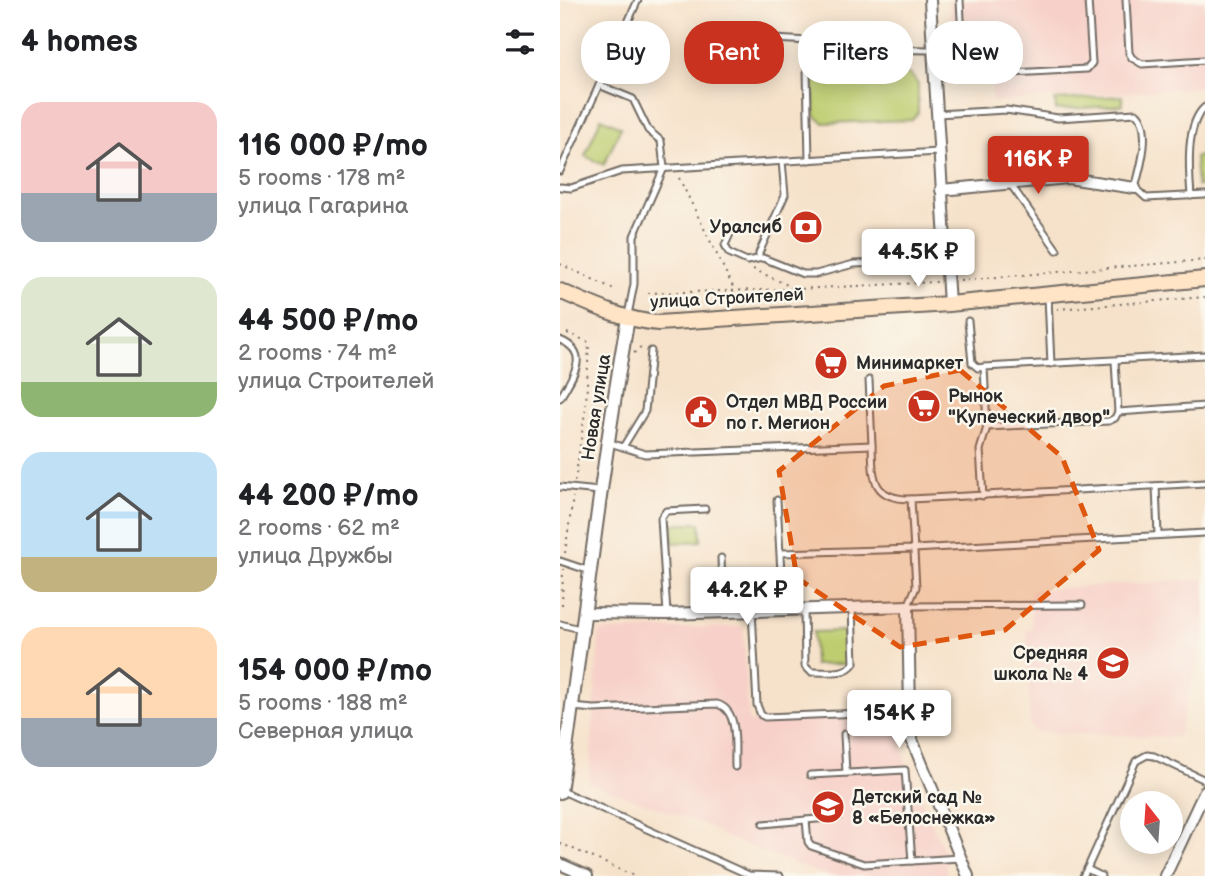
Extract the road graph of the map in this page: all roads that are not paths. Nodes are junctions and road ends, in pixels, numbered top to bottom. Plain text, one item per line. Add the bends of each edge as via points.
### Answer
1 (638, 0) edge
2 (930, 0) edge
3 (960, 0) edge
4 (1088, 0) edge
5 (1126, 0) edge
6 (931, 21) edge
7 (961, 21) edge
8 (784, 39) edge
9 (927, 50) edge
10 (1205, 60) edge
11 (1023, 73) edge
12 (807, 84) edge
13 (935, 84) edge
14 (599, 85) junction
15 (1205, 107) edge
16 (937, 114) junction
17 (939, 152) junction
18 (809, 160) junction
19 (782, 162) junction
20 (664, 168) junction
21 (560, 171) edge
22 (1011, 185) junction
23 (560, 187) edge
24 (1135, 188) junction
25 (941, 190) junction
26 (1205, 195) edge
27 (1191, 196) junction
28 (730, 234) dead end
29 (1057, 250) dead end
30 (759, 257) junction
31 (945, 261) junction
32 (1205, 279) edge
33 (560, 291) edge
34 (1048, 294) junction
35 (949, 304) junction
36 (628, 318) junction
37 (968, 321) dead end
38 (560, 340) edge
39 (652, 351) dead end
40 (1205, 355) edge
41 (1115, 361) junction
42 (1051, 364) junction
43 (984, 367) junction
44 (869, 380) dead end
45 (560, 398) edge
46 (1205, 406) edge
47 (1118, 412) junction
48 (987, 426) junction
49 (607, 442) junction
50 (872, 445) junction
51 (623, 447) junction
52 (1205, 483) edge
53 (1156, 486) junction
54 (560, 487) edge
55 (601, 491) junction
56 (983, 496) junction
57 (911, 499) junction
58 (777, 500) dead end
59 (705, 509) dead end
60 (1205, 533) edge
61 (1158, 535) junction
62 (914, 548) junction
63 (780, 553) junction
64 (720, 558) dead end
65 (562, 562) edge
66 (591, 571) junction
67 (1082, 605) dead end
68 (908, 606) junction
69 (852, 608) junction
70 (804, 609) junction
71 (783, 610) junction
72 (752, 611) junction
73 (723, 612) junction
74 (586, 613) junction
75 (667, 614) junction
76 (560, 626) edge
77 (583, 630) junction
78 (572, 707) junction
79 (910, 711) junction
80 (844, 734) dead end
81 (563, 747) edge
82 (736, 767) dead end
83 (846, 773) junction
84 (810, 775) dead end
85 (1205, 780) edge
86 (560, 791) edge
87 (1205, 791) edge
88 (838, 817) dead end
89 (806, 820) junction
90 (762, 824) dead end
91 (961, 858) junction
92 (912, 862) junction
93 (560, 864) edge
94 (1087, 869) junction
95 (587, 876) edge
96 (763, 876) edge
97 (780, 876) edge
98 (968, 876) edge
99 (1083, 876) edge
100 (1101, 876) edge
101 (1166, 876) edge

1 - 14 lane
2 - 6 street
3 - 7 lane
4 - 11 lane via 1092,63 1087,69
5 - 10 lane via 1129,53 1136,62
8 - 9 lane via 845,49
12 - 18 lane
13 - 16 street
14 - 20 lane via 636,103 644,124 663,144
14 - 21 lane
15 - 27 lane via 1198,114 1189,150
16 - 17 street
16 - 24 lane via 1006,110 1058,118 1136,113 1142,119 1145,150
17 - 18 lane
17 - 25 street
18 - 19 lane
19 - 20 lane
19 - 30 lane via 785,195
20 - 23 lane via 614,172 571,188
20 - 36 lane via 634,236 634,284
22 - 24 street via 1068,178
22 - 25 street
22 - 29 lane
24 - 27 lane via 1146,198
25 - 31 street
26 - 27 lane
28 - 30 lane via 725,245 729,253 747,261
30 - 31 lane via 803,274 855,264
31 - 35 street
32 - 34 main road, улица Строителей
33 - 36 main road, улица Строителей
34 - 35 main road, улица Строителей
34 - 42 lane
35 - 36 main road, улица Строителей via 673,322
36 - 49 street, Новая улица
37 - 43 lane via 972,363
38 - 45 lane via 574,349 578,359
39 - 51 lane via 645,411
40 - 41 lane
41 - 42 lane
41 - 47 lane
42 - 43 lane
43 - 48 lane
44 - 50 lane
46 - 47 lane
47 - 48 lane via 1109,421
48 - 56 lane via 980,450
49 - 51 lane
49 - 55 street, Новая улица
50 - 51 lane via 645,454
50 - 57 lane via 878,488 889,497
52 - 53 lane
53 - 56 lane
53 - 61 lane
54 - 55 lane
55 - 66 street, Новая улица
56 - 57 lane
57 - 62 lane
58 - 63 lane
59 - 75 lane via 666,511 661,518
60 - 61 lane
61 - 62 lane
62 - 63 lane
62 - 68 lane via 916,587
63 - 71 lane
64 - 73 lane
65 - 66 lane
66 - 74 street, Новая улица
67 - 68 lane
68 - 69 street
68 - 79 street
69 - 70 street
69 - 70 lane via 852,667 815,672 805,666
70 - 71 street
71 - 72 street
72 - 73 street
72 - 79 lane via 761,715
73 - 75 street
74 - 75 street
74 - 77 street, Новая улица
76 - 77 lane
77 - 78 street, Новая улица
78 - 81 street, Новая улица
78 - 82 lane via 723,705 732,715
79 - 91 street via 916,754
80 - 83 lane
81 - 86 street, Новая улица
83 - 84 lane
83 - 92 lane via 905,770
85 - 94 lane via 1154,756 1136,761
86 - 96 lane via 749,875
87 - 101 street
88 - 89 lane
89 - 90 lane
89 - 92 lane via 808,842 816,849 864,864
91 - 92 lane
91 - 98 street
93 - 95 street
94 - 99 lane
94 - 100 lane
96 - 97 lane

